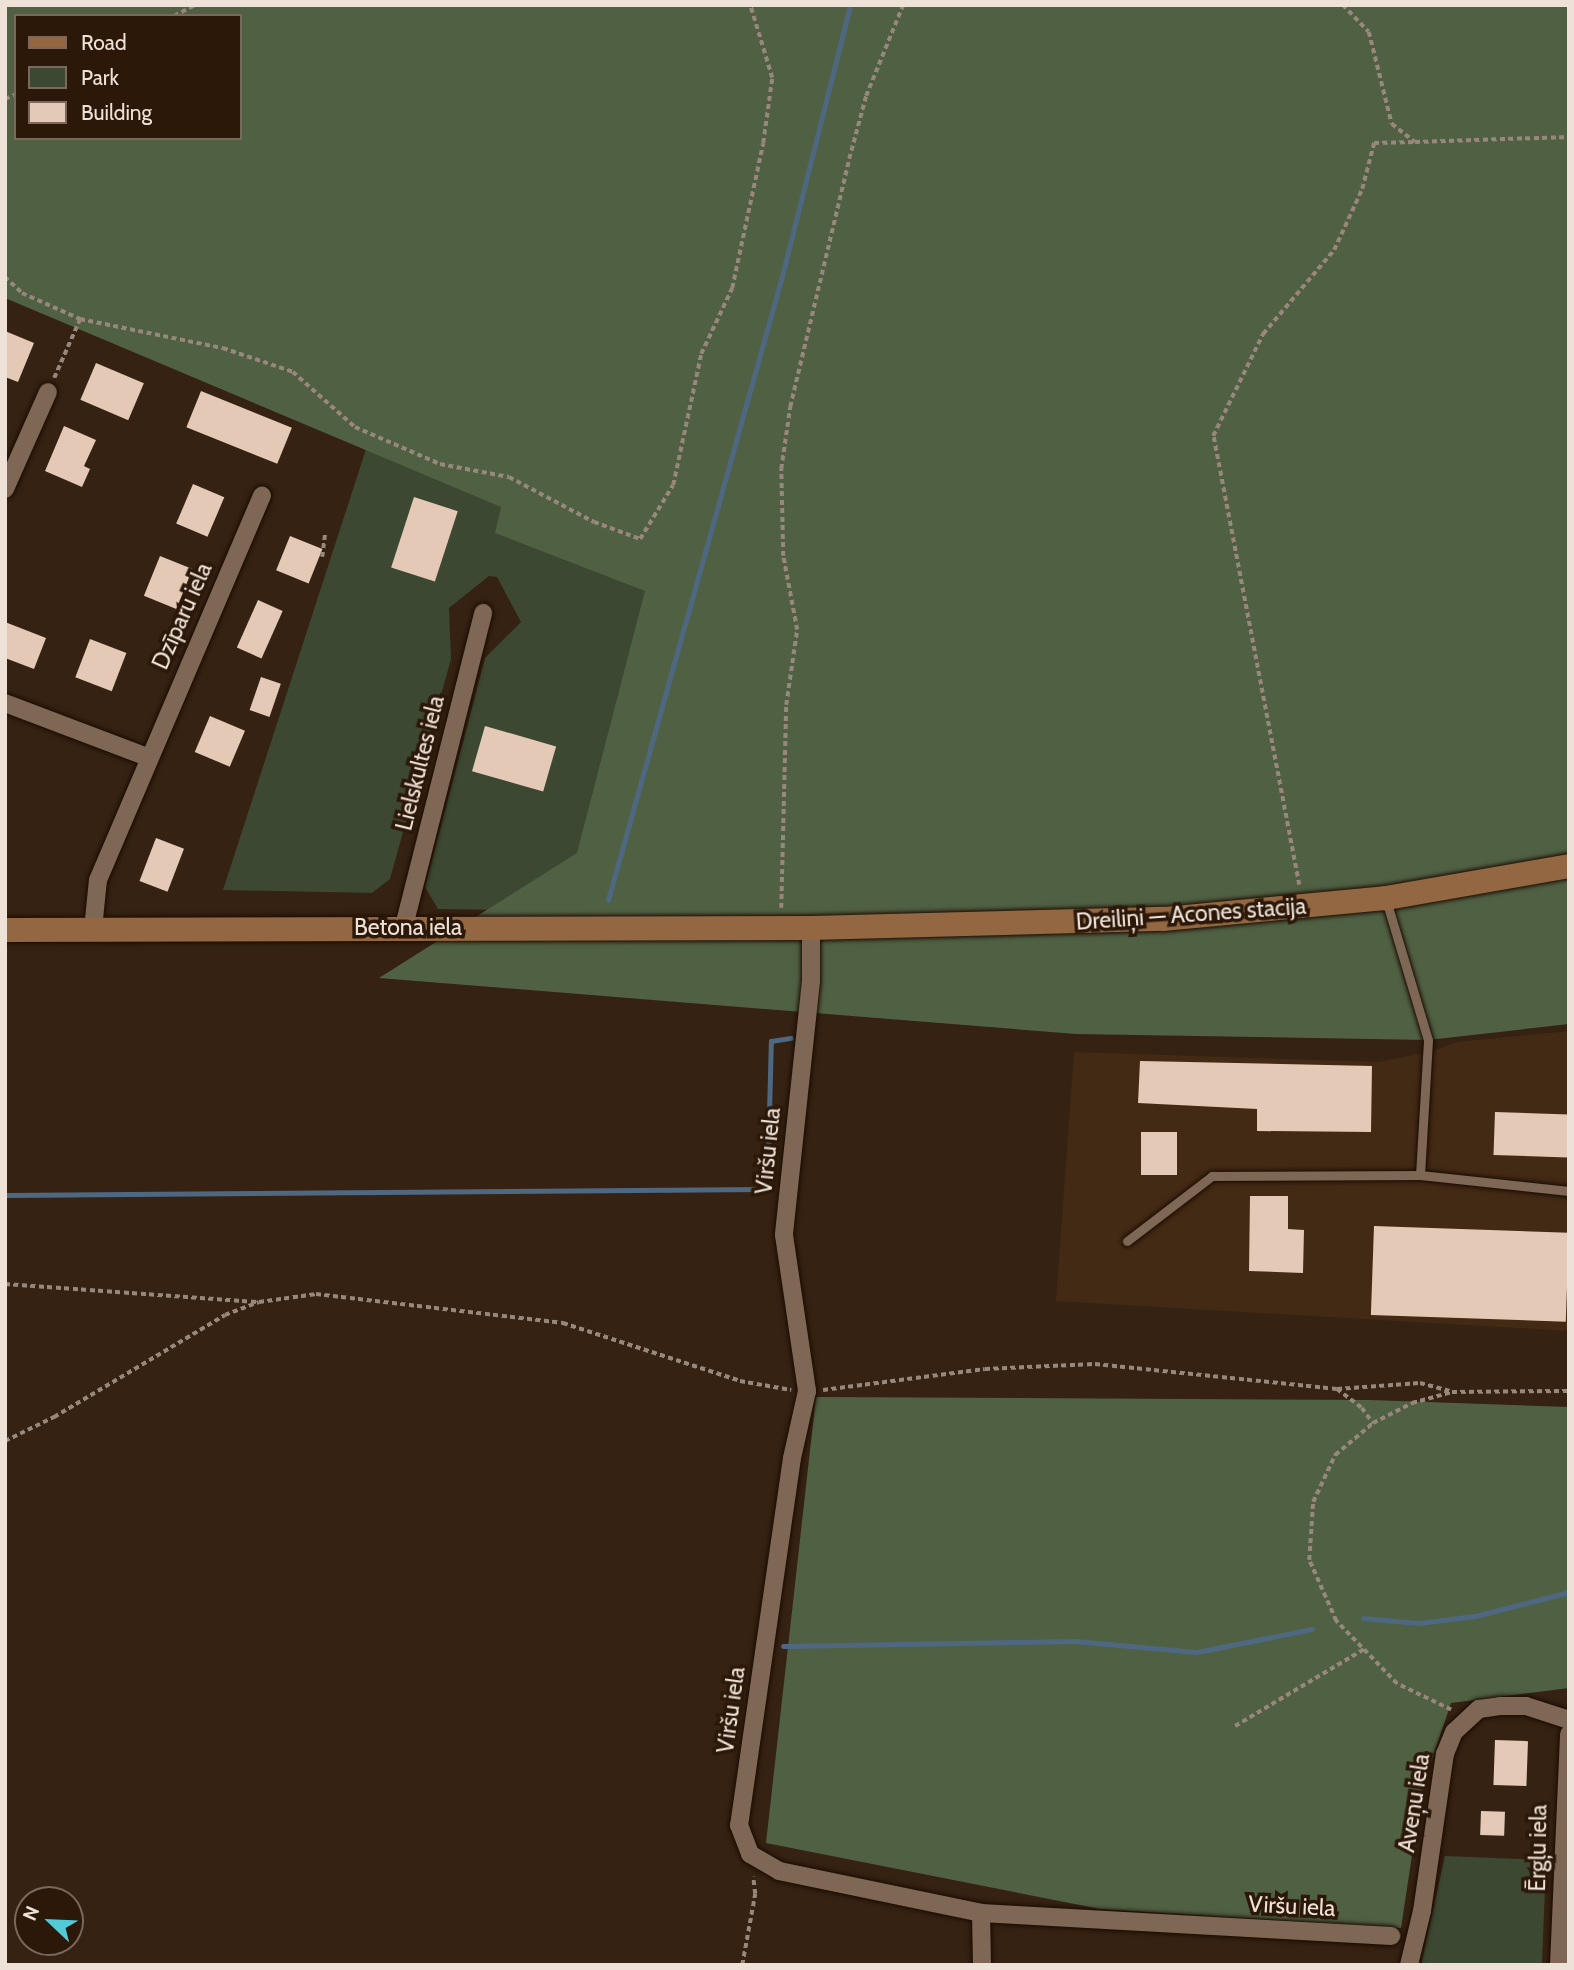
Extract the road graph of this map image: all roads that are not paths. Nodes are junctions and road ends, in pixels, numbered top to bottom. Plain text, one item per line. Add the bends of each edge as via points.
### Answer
1 (48, 392) road end
2 (5, 489) edge
3 (262, 495) dead end
4 (483, 613) dead end
5 (5, 703) edge
6 (147, 757) junction
7 (1569, 866) edge
8 (1386, 898) junction
9 (404, 926) junction
10 (811, 928) junction
11 (93, 929) junction
12 (5, 930) edge
13 (1420, 1175) junction
14 (1569, 1191) edge
15 (1127, 1241) dead end
16 (1569, 1720) edge
17 (1569, 1734) edge
18 (1566, 1820) edge
19 (981, 1913) junction
20 (1391, 1936) dead end
21 (982, 1965) edge
22 (1409, 1965) edge
23 (1559, 1965) edge

1 - 2 street
3 - 6 street, Dzīparu iela
4 - 9 street, Lielskultes iela
5 - 6 street
6 - 11 street, Dzīparu iela via 98,880
7 - 8 main road, Dreiliņi — Acones stacija
8 - 10 main road, Dreiliņi — Acones stacija via 1164,919
8 - 13 lane via 1428,1040
9 - 10 main road, Betona iela
9 - 11 main road, Betona iela
10 - 19 street, Viršu iela via 811,981 784,1235 807,1391 790,1471 740,1825 750,1854 779,1871
11 - 12 main road, Betona iela
13 - 14 lane
13 - 15 lane via 1212,1175
16 - 22 street, Aveņu iela via 1526,1706 1479,1709 1465,1717 1445,1754 1422,1911
17 - 18 street, Ērgļu iela
18 - 23 street, Ērgļu iela
19 - 20 street, Viršu iela
19 - 21 street

